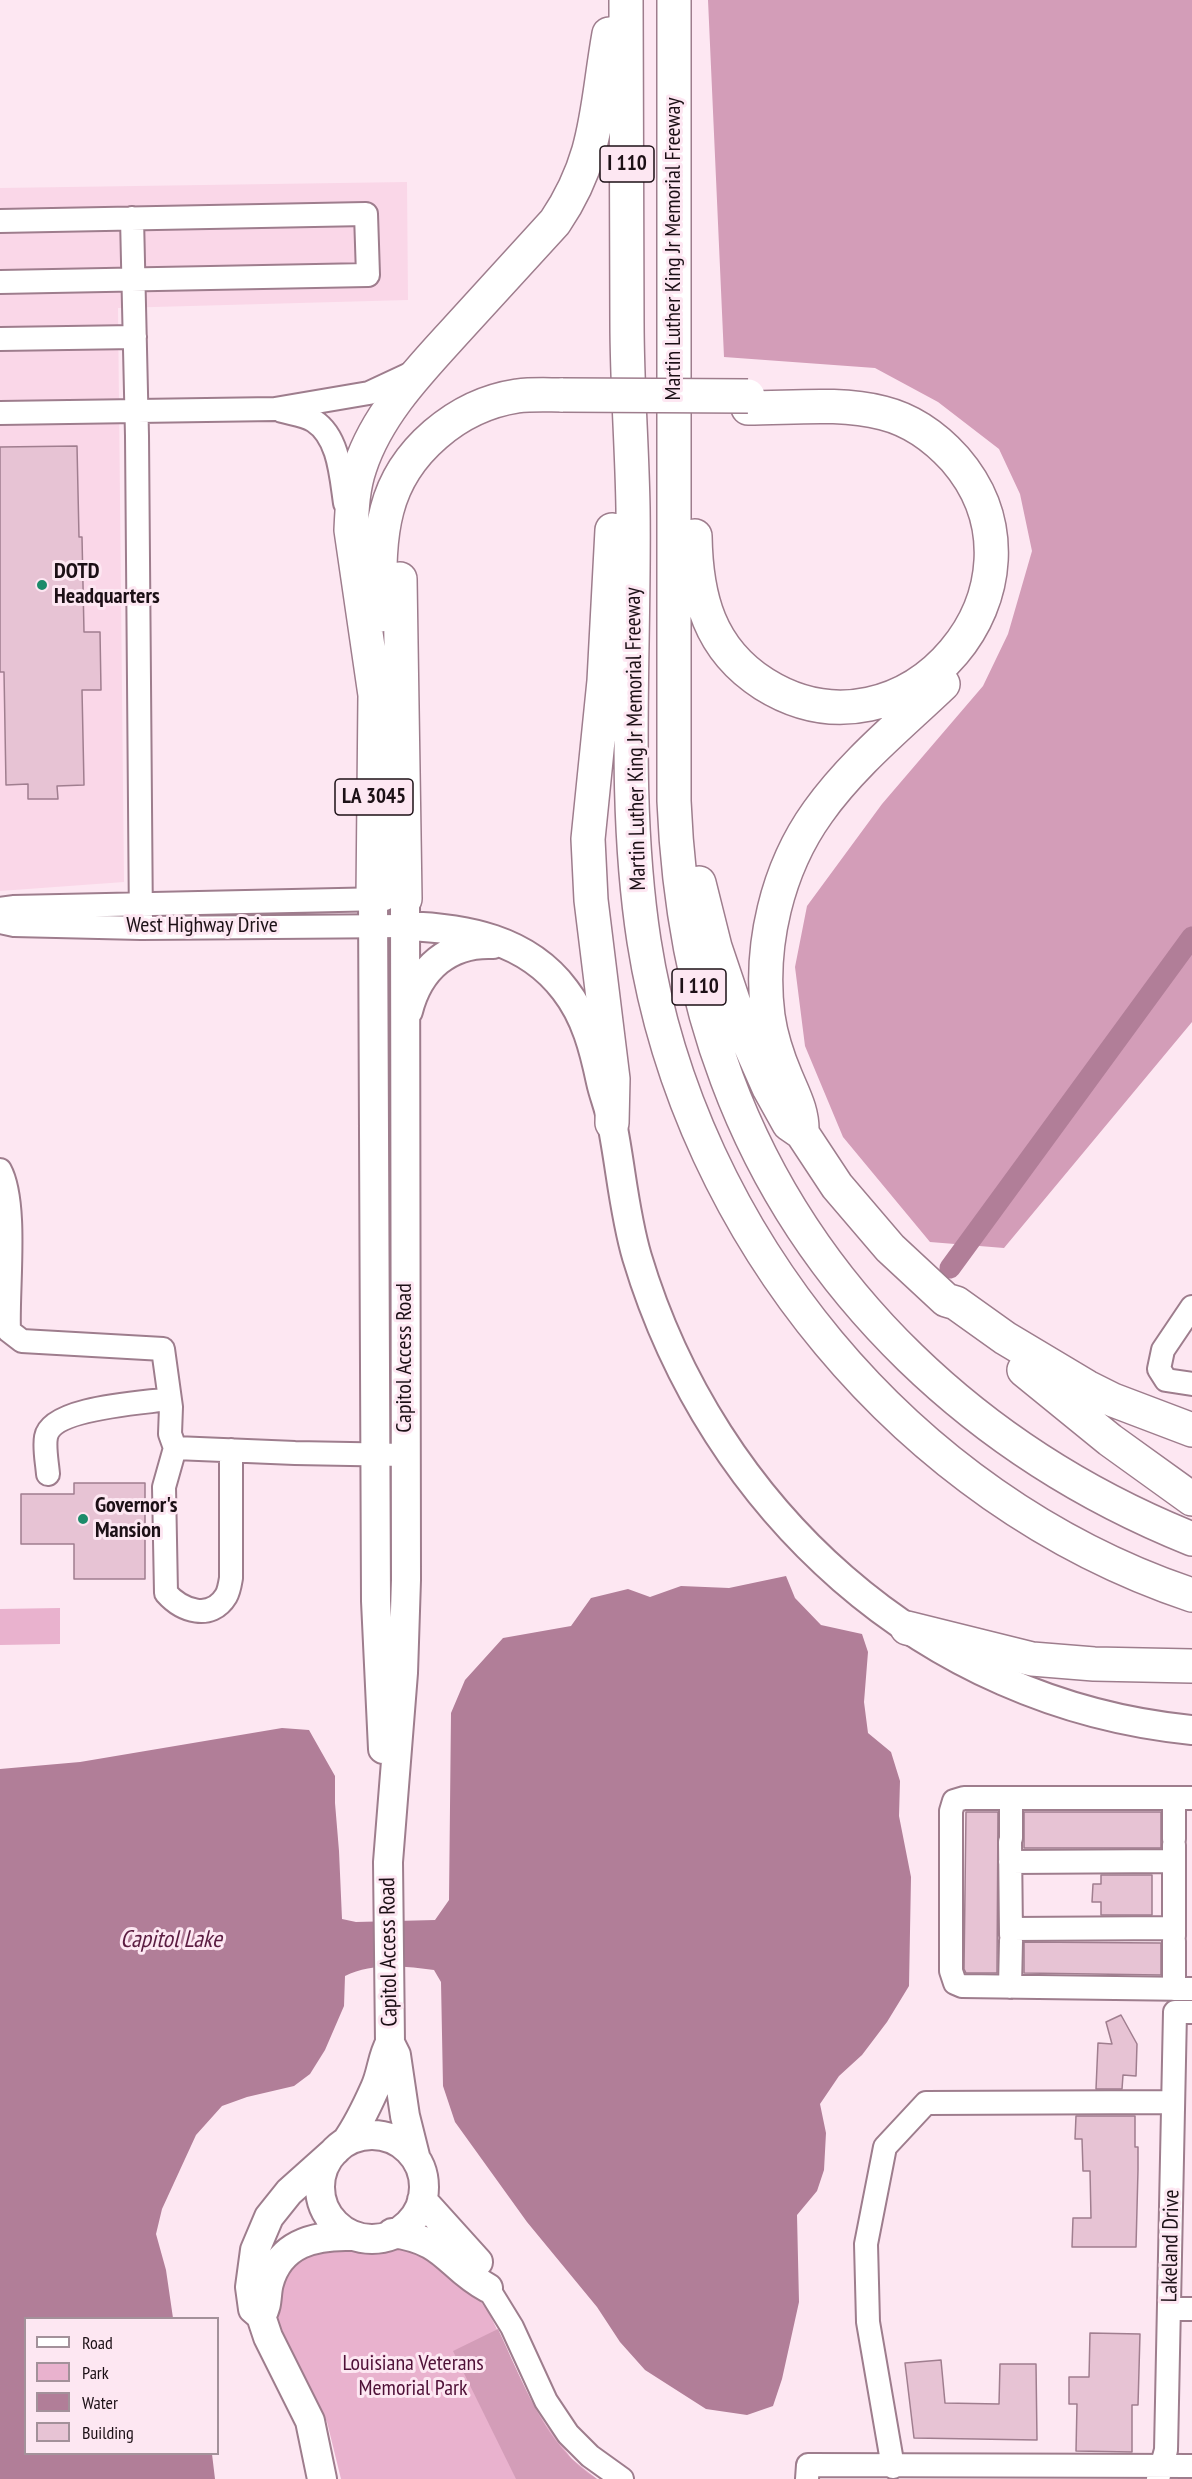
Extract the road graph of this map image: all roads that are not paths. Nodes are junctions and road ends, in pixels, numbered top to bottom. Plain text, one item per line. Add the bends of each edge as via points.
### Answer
1 (616, 0) edge
2 (626, 0) edge
3 (674, 0) edge
4 (132, 218) junction
5 (675, 219) junction
6 (0, 221) edge
7 (133, 278) junction
8 (0, 282) edge
9 (627, 328) junction
10 (135, 337) junction
11 (0, 339) edge
12 (421, 369) junction
13 (563, 402) junction
14 (748, 402) junction
15 (275, 409) junction
16 (136, 411) junction
17 (0, 413) edge
18 (353, 552) junction
19 (375, 695) junction
20 (674, 801) junction
21 (141, 905) junction
22 (0, 909) edge
23 (389, 912) junction
24 (0, 922) edge
25 (141, 928) junction
26 (507, 944) junction
27 (405, 1024) junction
28 (612, 1123) junction
29 (802, 1133) junction
30 (0, 1170) edge
31 (946, 1300) junction
32 (1192, 1307) edge
33 (1192, 1384) edge
34 (170, 1399) junction
35 (1192, 1430) edge
36 (175, 1448) junction
37 (231, 1450) junction
38 (375, 1454) junction
39 (405, 1455) junction
40 (48, 1474) dead end
41 (1192, 1498) edge
42 (1192, 1539) edge
43 (1192, 1595) edge
44 (907, 1628) junction
45 (1192, 1666) edge
46 (1179, 1729) edge
47 (1183, 1798) edge
48 (1011, 1799) junction
49 (390, 1817) junction
50 (1011, 1847) junction
51 (1174, 1848) junction
52 (1011, 1935) junction
53 (1174, 1935) junction
54 (1010, 1987) junction
55 (1183, 1989) edge
56 (1184, 2012) edge
57 (390, 2043) junction
58 (1173, 2102) junction
59 (341, 2146) junction
60 (415, 2156) junction
61 (422, 2200) junction
62 (392, 2234) junction
63 (351, 2236) junction
64 (488, 2288) junction
65 (1170, 2309) junction
66 (1192, 2309) edge
67 (261, 2316) junction
68 (1192, 2466) edge
69 (893, 2467) junction
70 (808, 2472) edge
71 (1160, 2472) edge
72 (322, 2479) edge
73 (622, 2479) edge

1 - 12 highway via 598,116 577,186 555,222
2 - 9 highway, Martin Luther King Jr Memorial Freeway / I 110
3 - 5 highway, Martin Luther King Jr Memorial Freeway / I 110
4 - 6 street
4 - 7 street
4 - 7 street via 366,214 368,275
5 - 14 highway via 696,430 696,564 709,621 728,652 752,676 797,700 851,706 910,690 955,652 974,626 984,603 990,573 990,538 972,484 937,441 896,417 848,408
5 - 20 highway, Martin Luther King Jr Memorial Freeway / I 110
7 - 8 street
7 - 10 street
9 - 28 highway via 604,681 588,839 591,900 613,1079
9 - 43 highway, Martin Luther King Jr Memorial Freeway / I 110 via 633,508 632,782 636,877 644,945 660,1018 696,1125 743,1219 780,1278 819,1333 890,1409 953,1466 1008,1505 1089,1552
10 - 11 street
10 - 16 street
12 - 15 street via 369,393
12 - 18 highway via 366,450 352,505
13 - 14 highway
13 - 19 highway via 518,396 469,411 433,436 404,471 384,525 380,659
13 - 23 highway via 495,416 465,430 426,467 407,507 400,549
14 - 29 highway via 867,396 895,402 918,413 950,435 980,469 999,509 1005,537 1000,593 980,642 825,803 808,826 778,896 768,939 765,988 769,1028 803,1117
15 - 16 street
15 - 18 street via 316,422 332,443
16 - 17 street
16 - 21 street
18 - 19 highway
19 - 23 highway, LA 3045
20 - 29 highway via 742,1026 789,1124
20 - 42 highway, Martin Luther King Jr Memorial Freeway / I 110 via 688,939 716,1046 758,1148 817,1247 897,1345 969,1411 1064,1477
21 - 22 street, West Highway Drive
21 - 23 street, West Highway Drive
21 - 25 street
23 - 25 street, West Highway Drive
23 - 26 main road
23 - 27 main road, Capitol Access Road / LA 3045
23 - 38 main road, Capitol Access Road / LA 3045
24 - 25 street, West Highway Drive
26 - 27 main road via 470,944 436,962 418,984
26 - 28 main road via 536,960 574,1003 592,1046
27 - 39 main road, Capitol Access Road / LA 3045
28 - 44 main road via 637,1257 667,1338 707,1415 742,1469 789,1528 841,1578
29 - 31 highway via 852,1206 905,1264
30 - 34 street via 9,1204 9,1331 22,1341 163,1349
31 - 35 highway via 1087,1387
31 - 41 highway via 950,1311 1110,1440
32 - 33 street via 1159,1361 1166,1380
34 - 36 street via 170,1434
34 - 40 street via 78,1412 52,1425 45,1435
36 - 37 street
36 - 37 street via 164,1487 166,1593 188,1610 206,1611 216,1608 227,1596 231,1578
37 - 38 street
38 - 39 street
38 - 49 main road, Capitol Access Road / LA 3045 via 377,1648
39 - 49 main road, Capitol Access Road / LA 3045 via 405,1631
44 - 45 highway via 1032,1659
44 - 46 main road via 970,1665 1025,1690 1105,1715
47 - 48 street
47 - 51 street
48 - 50 street
48 - 54 street via 964,1798 954,1801 951,1811 951,1971 955,1983
49 - 57 main road, Capitol Access Road / LA 3045
50 - 51 street
50 - 52 street
51 - 53 street
52 - 53 street
52 - 54 street
53 - 55 street
54 - 55 street
56 - 58 street, Lakeland Drive
57 - 59 main road via 359,2122
57 - 60 main road, Capitol Access Road via 396,2055
58 - 65 street, Lakeland Drive
58 - 69 street via 926,2103 885,2147 866,2244 868,2322
59 - 60 main road via 367,2135 382,2136 398,2142
59 - 63 main road via 321,2175 321,2200 333,2224
59 - 67 main road via 289,2192 264,2225 255,2250 250,2287 253,2309
60 - 61 main road via 423,2174
61 - 62 main road via 408,2224
61 - 64 main road via 485,2270
62 - 63 main road via 368,2239
62 - 64 main road via 426,2241
63 - 67 main road via 321,2236 291,2249 274,2270
64 - 73 street via 512,2327 546,2401 568,2434
65 - 66 street
65 - 71 street, Lakeland Drive via 1166,2450
67 - 72 main road via 310,2421
68 - 71 street
69 - 70 street
69 - 71 street

